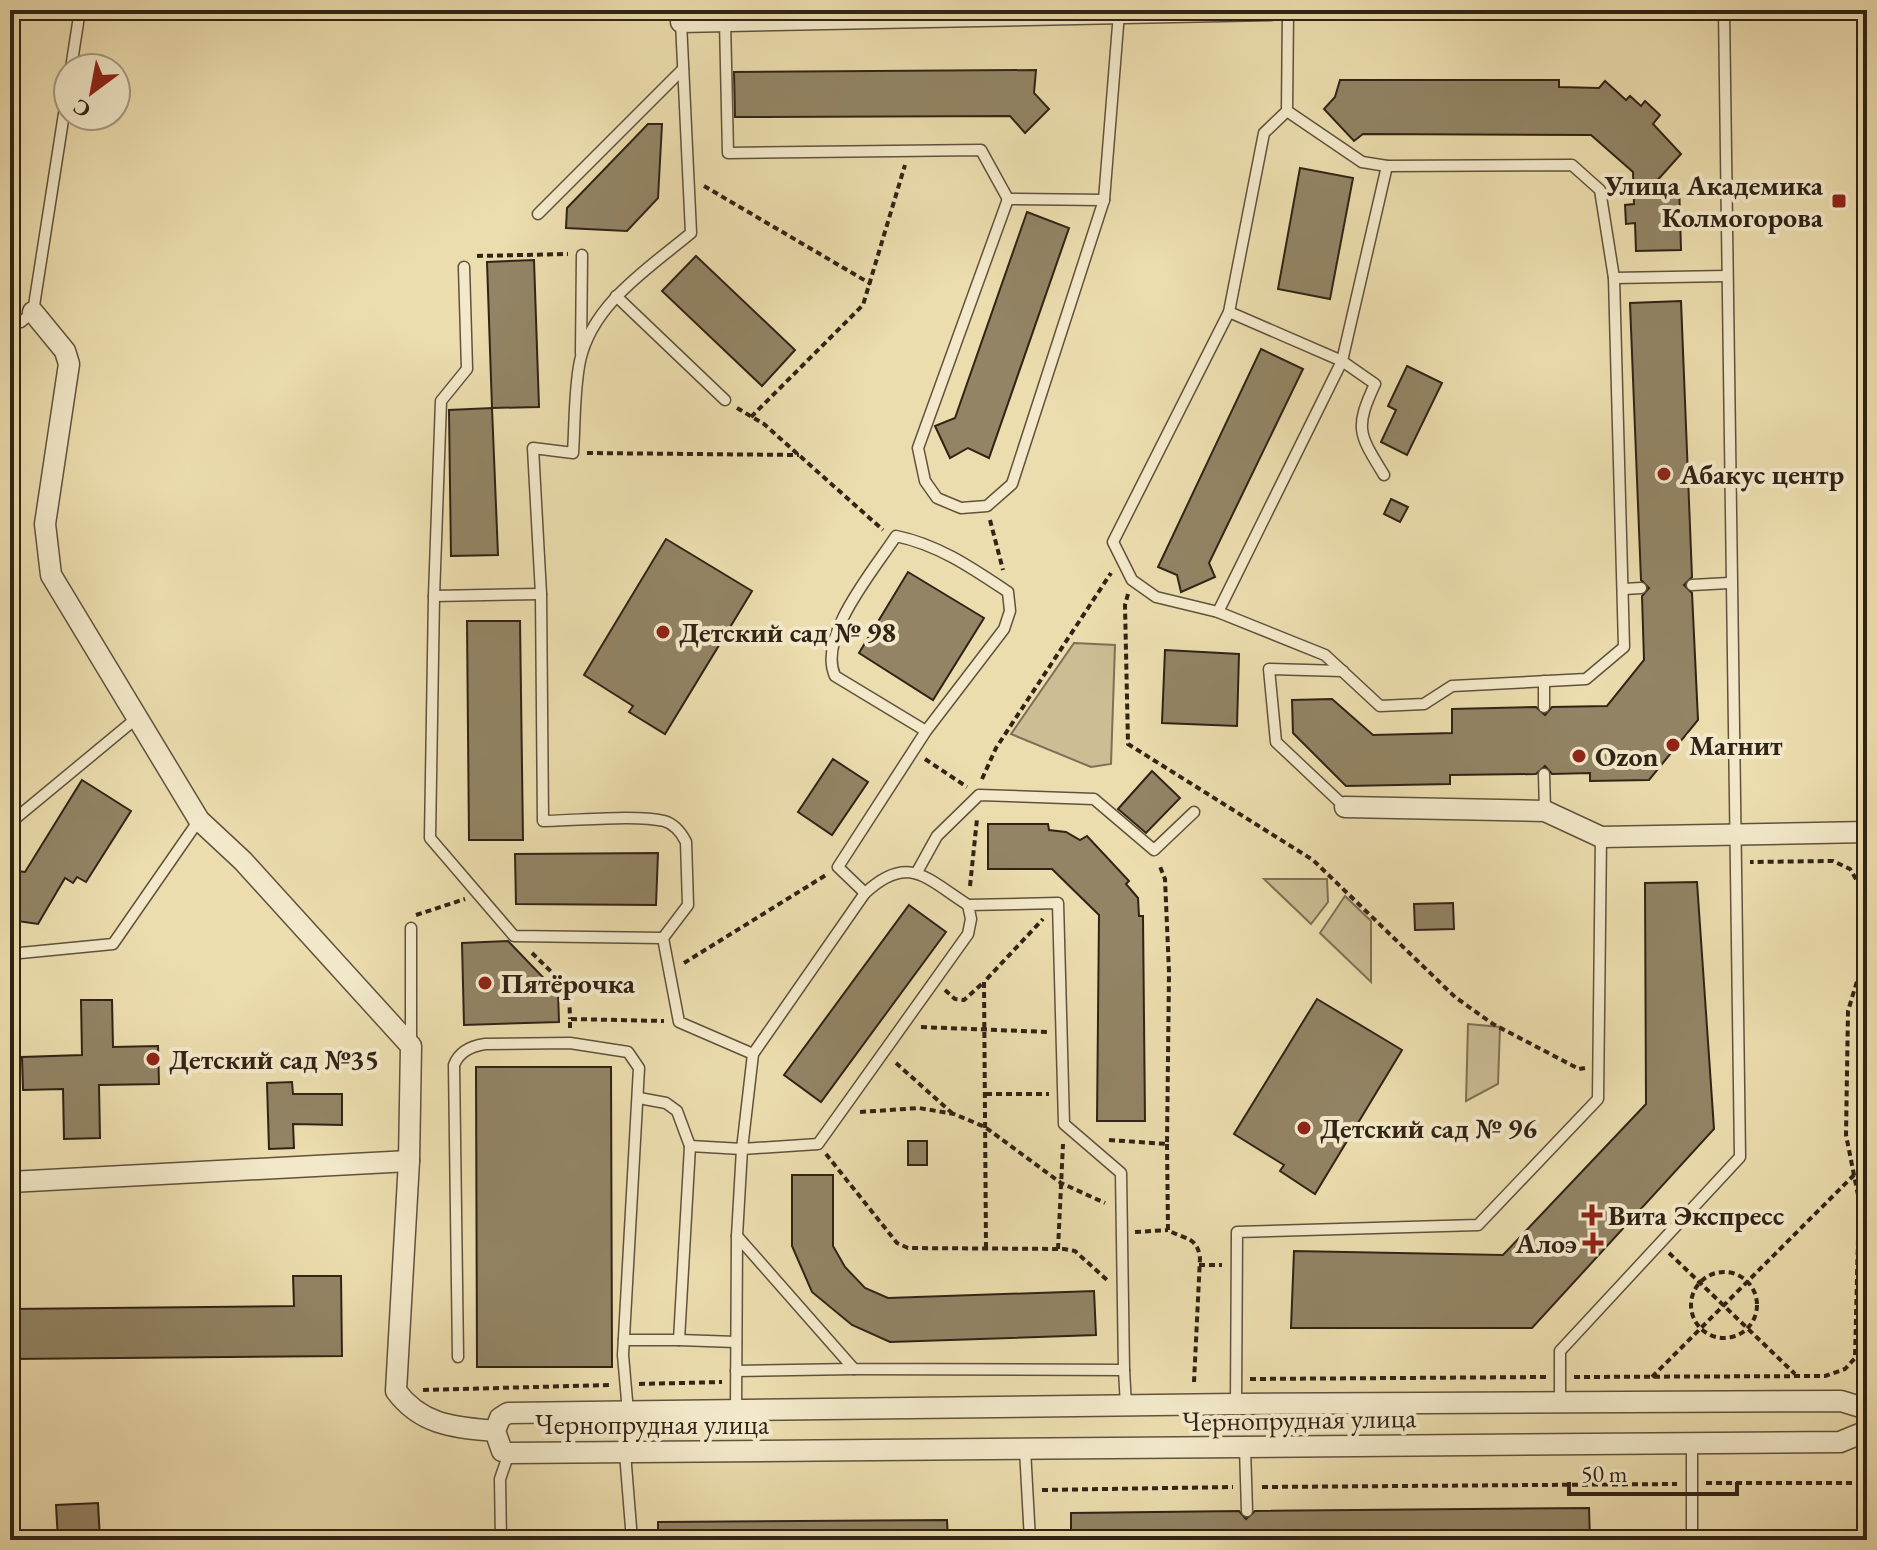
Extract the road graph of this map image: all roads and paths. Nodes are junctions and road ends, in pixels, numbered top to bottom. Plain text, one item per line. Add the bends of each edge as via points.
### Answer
1 (80, 10) edge
2 (1270, 10) edge
3 (1288, 10) edge
4 (1724, 10) edge
5 (1119, 13) junction
6 (847, 14) edge
7 (725, 21) junction
8 (681, 22) joint
9 (73, 52) edge
10 (683, 69) junction
11 (1287, 111) junction
12 (61, 132) edge
13 (908, 151) junction
14 (1387, 166) junction
15 (688, 177) junction
16 (1008, 199) junction
17 (1104, 200) junction
18 (538, 214) dead end
19 (582, 255) joint
20 (464, 267) joint
21 (1727, 276) junction
22 (1614, 278) junction
23 (871, 284) junction
24 (616, 296) junction
25 (33, 312) junction
26 (1229, 312) junction
27 (10, 320) edge
28 (581, 359) junction
29 (1342, 361) junction
30 (725, 400) joint
31 (751, 417) junction
32 (573, 453) junction
33 (799, 455) junction
34 (1384, 475) dead end
35 (987, 506) junction
36 (896, 536) junction
37 (1121, 558) junction
38 (1132, 580) junction
39 (1729, 583) junction
40 (1692, 585) dead end
41 (1641, 588) dead end
42 (1624, 589) junction
43 (1008, 592) junction
44 (541, 594) junction
45 (434, 596) junction
46 (1218, 612) junction
47 (1343, 671) junction
48 (1544, 681) junction
49 (1544, 707) dead end
50 (138, 717) junction
51 (926, 731) junction
52 (913, 751) junction
53 (1544, 774) dead end
54 (979, 795) junction
55 (1345, 807) joint
56 (1545, 811) junction
57 (1194, 812) dead end
58 (199, 820) junction
59 (10, 823) edge
60 (1867, 832) edge
61 (1734, 834) junction
62 (1601, 837) junction
63 (1154, 850) junction
64 (1734, 863) junction
65 (838, 867) junction
66 (917, 872) junction
67 (865, 893) junction
68 (478, 895) junction
69 (1058, 903) junction
70 (968, 905) junction
71 (411, 928) joint
72 (514, 936) junction
73 (663, 938) junction
74 (10, 954) edge
75 (667, 973) junction
76 (934, 982) junction
77 (984, 982) junction
78 (570, 1019) junction
79 (679, 1022) junction
80 (902, 1026) junction
81 (985, 1029) junction
82 (1061, 1032) junction
83 (570, 1043) junction
84 (411, 1046) junction
85 (884, 1052) junction
86 (753, 1054) junction
87 (1599, 1067) junction
88 (985, 1094) junction
89 (1063, 1095) junction
90 (639, 1098) junction
91 (841, 1113) junction
92 (954, 1114) junction
93 (1064, 1124) junction
94 (985, 1127) junction
95 (1081, 1139) junction
96 (818, 1144) junction
97 (1167, 1144) junction
98 (690, 1146) junction
99 (742, 1149) junction
100 (409, 1161) junction
101 (1854, 1174) junction
102 (10, 1182) edge
103 (1061, 1183) junction
104 (1122, 1210) junction
105 (1168, 1230) junction
106 (1123, 1232) junction
107 (737, 1236) junction
108 (1659, 1244) junction
109 (986, 1248) junction
110 (1058, 1249) junction
111 (1199, 1265) junction
112 (1237, 1265) junction
113 (1747, 1282) junction
114 (1700, 1283) junction
115 (1123, 1295) junction
116 (1723, 1305) junction
117 (1700, 1328) junction
118 (1748, 1329) junction
119 (624, 1340) junction
120 (679, 1340) junction
121 (736, 1342) junction
122 (458, 1357) dead end
123 (854, 1369) junction
124 (1124, 1370) junction
125 (736, 1376) junction
126 (1797, 1376) junction
127 (1560, 1377) junction
128 (1652, 1377) junction
129 (1236, 1380) junction
130 (1180, 1382) dead end
131 (1194, 1382) junction
132 (626, 1384) junction
133 (396, 1391) junction
134 (1560, 1401) junction
135 (1236, 1404) junction
136 (1126, 1406) junction
137 (1867, 1409) edge
138 (736, 1411) junction
139 (628, 1412) junction
140 (495, 1431) junction
141 (1867, 1431) edge
142 (1692, 1443) junction
143 (1245, 1448) junction
144 (1025, 1449) junction
145 (509, 1453) junction
146 (625, 1453) junction
147 (1692, 1483) junction
148 (1867, 1483) edge
149 (1246, 1487) junction
150 (1027, 1490) junction
151 (1247, 1511) dead end
152 (501, 1540) edge
153 (632, 1540) edge
154 (1030, 1540) edge
155 (1692, 1540) edge

1 - 9 lane
2 - 5 street
3 - 11 lane
4 - 21 lane
5 - 6 street
5 - 17 lane
6 - 7 street
7 - 8 street
7 - 13 lane via 728,153
8 - 10 lane
10 - 15 lane
10 - 18 lane
11 - 14 lane via 1362,162
11 - 26 lane via 1264,133
12 - 25 lane
13 - 16 lane via 981,150
13 - 23 path
14 - 22 lane via 1572,165 1600,190
14 - 29 lane
15 - 23 path
15 - 24 lane via 691,233
16 - 17 lane
16 - 35 lane via 918,448 925,481 937,498 961,508
17 - 35 lane via 1012,484
19 - 20 path via 476,256
19 - 28 lane
20 - 45 lane via 467,369 441,401
21 - 22 lane
21 - 39 lane
22 - 42 lane
23 - 31 path via 856,315
24 - 28 lane
24 - 30 lane
25 - 27 lane via 21,322
25 - 50 street via 65,351 69,364 45,524 51,575
26 - 29 lane
26 - 37 lane via 1113,542
28 - 32 lane
29 - 34 lane via 1375,384 1359,419 1367,447
29 - 46 lane
30 - 31 path
31 - 33 path
32 - 33 path
32 - 44 lane via 533,448
33 - 36 path via 879,528
35 - 43 path
36 - 43 lane via 926,542
36 - 51 lane via 841,622 829,663 835,676
37 - 38 lane
37 - 54 path via 996,748
38 - 46 lane via 1156,597
38 - 87 path via 1125,605 1128,744 1313,860 1455,997 1493,1024 1579,1069
39 - 40 lane
39 - 61 lane
41 - 42 lane
42 - 48 lane via 1624,647 1586,679
43 - 51 lane via 1010,611 1004,629
44 - 45 lane
44 - 73 lane via 543,821 656,820 675,826 686,842 688,905
45 - 68 lane via 430,838
46 - 47 lane via 1325,655
47 - 48 lane via 1380,706 1424,704 1452,686
47 - 55 lane via 1269,669 1276,742
48 - 49 lane
50 - 58 street
50 - 59 lane
51 - 52 lane
52 - 54 path
52 - 65 lane
53 - 56 lane
54 - 63 lane via 1094,799
54 - 66 lane via 937,836
54 - 70 path
55 - 56 street
56 - 62 street
57 - 63 lane
58 - 74 lane via 113,944
58 - 84 street via 243,861
60 - 61 street
61 - 62 street
61 - 64 lane
62 - 87 lane
63 - 97 path via 1165,879
64 - 101 path via 1833,861 1850,869 1859,884 1861,968 1848,1011 1846,1135
64 - 108 lane via 1740,1157
65 - 67 lane
65 - 75 path
66 - 67 lane via 899,870
66 - 70 lane
67 - 86 lane
68 - 71 path via 419,913
68 - 72 lane
69 - 70 lane
69 - 77 path
69 - 82 lane
70 - 76 lane via 968,934
71 - 84 lane
72 - 73 lane
72 - 78 path via 569,989
73 - 75 lane
75 - 79 lane
76 - 77 path via 964,1000
76 - 80 lane
77 - 81 path
78 - 79 path
78 - 83 path
79 - 86 lane
80 - 81 path
80 - 85 lane
81 - 82 path
81 - 88 path
82 - 89 lane
83 - 90 lane via 628,1052 639,1068
83 - 122 lane via 474,1046 457,1056
84 - 100 street
85 - 91 lane
85 - 92 path
86 - 99 lane
87 - 112 lane via 1598,1099 1478,1225 1237,1232
88 - 89 path
88 - 94 path
89 - 93 lane
90 - 98 lane via 666,1103 677,1111
90 - 119 lane
91 - 92 path via 919,1108
91 - 96 lane
92 - 94 path
93 - 95 lane
93 - 103 path
94 - 103 path
94 - 109 path
95 - 97 path
95 - 104 lane via 1121,1173
96 - 99 lane
96 - 109 path via 897,1243 908,1248
97 - 105 path
98 - 99 lane
98 - 120 lane
99 - 107 lane
100 - 102 street
100 - 133 street
101 - 113 path
101 - 126 path via 1859,1200 1855,1358 1845,1369 1825,1376
103 - 104 path
103 - 110 path
104 - 106 lane
105 - 106 path
105 - 111 path via 1192,1238 1198,1245
106 - 115 lane
107 - 121 lane
107 - 123 lane
108 - 114 path
108 - 127 lane via 1560,1351
109 - 110 path
110 - 115 path via 1075,1251
111 - 112 path
111 - 131 path
112 - 129 lane
113 - 114 path via 1718,1273
113 - 116 path
113 - 118 path via 1757,1300
114 - 116 path
114 - 117 path via 1691,1301
115 - 124 lane
116 - 117 path
116 - 118 path
117 - 118 path via 1719,1338
117 - 128 path
118 - 126 path
119 - 120 lane
119 - 132 lane
120 - 121 lane
121 - 125 lane
123 - 124 lane
123 - 125 lane
124 - 136 lane
125 - 132 path
125 - 138 lane
126 - 128 path
127 - 128 path
127 - 129 path
127 - 134 lane
129 - 131 path
129 - 135 lane
130 - 131 path
132 - 133 path
132 - 139 lane
133 - 140 street via 417,1413 445,1427
134 - 135 street, Чернопрудная улица
134 - 137 street, Чернопрудная улица via 1841,1401
135 - 136 street, Чернопрудная улица
136 - 138 street, Чернопрудная улица
138 - 139 street, Чернопрудная улица
139 - 140 street, Чернопрудная улица via 508,1413
140 - 145 street, Чернопрудная улица via 500,1447
141 - 142 street, Чернопрудная улица via 1840,1442
142 - 143 street, Чернопрудная улица
142 - 147 lane
143 - 144 street, Чернопрудная улица
143 - 149 lane
144 - 146 street, Чернопрудная улица
144 - 150 lane
145 - 146 street, Чернопрудная улица
145 - 152 lane via 500,1479
146 - 153 lane
147 - 148 path
147 - 149 path
147 - 155 lane
149 - 150 path
149 - 151 lane
150 - 154 lane

